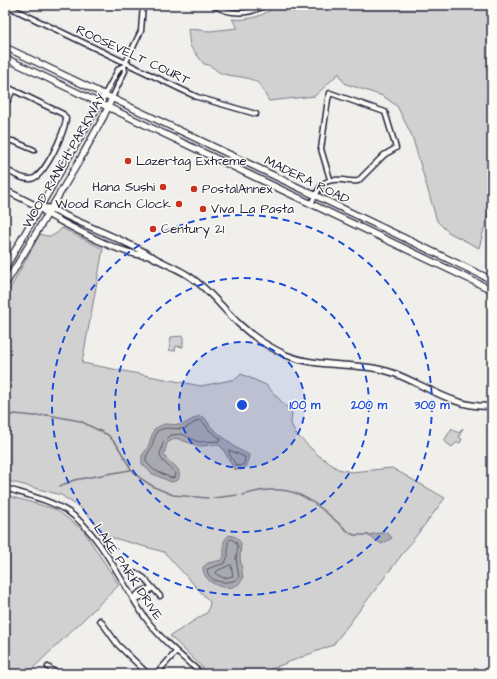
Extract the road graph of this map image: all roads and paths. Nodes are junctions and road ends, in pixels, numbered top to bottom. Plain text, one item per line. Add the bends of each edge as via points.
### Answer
1 (5, 5) edge
2 (143, 5) edge
3 (213, 5) edge
4 (265, 5) edge
5 (5, 47) edge
6 (5, 58) edge
7 (125, 64) junction
8 (5, 86) edge
9 (12, 90) junction
10 (105, 94) junction
11 (112, 98) junction
12 (100, 103) junction
13 (5, 106) edge
14 (108, 107) junction
15 (256, 114) dead end
16 (5, 147) edge
17 (34, 150) dead end
18 (5, 169) edge
19 (330, 180) junction
20 (5, 190) edge
21 (315, 196) junction
22 (311, 204) junction
23 (39, 207) junction
24 (50, 208) junction
25 (47, 214) junction
26 (152, 256) junction
27 (5, 268) edge
28 (492, 280) edge
29 (5, 286) edge
30 (492, 290) edge
31 (492, 406) edge
32 (5, 488) edge
33 (136, 573) dead end
34 (152, 588) junction
35 (160, 596) dead end
36 (133, 599) junction
37 (100, 620) dead end
38 (176, 652) junction
39 (48, 667) dead end
40 (57, 674) edge
41 (148, 674) edge
42 (156, 674) edge
43 (202, 674) edge
44 (360, 674) edge
45 (370, 674) edge

1 - 7 street, ROOSEVELT COURT
2 - 7 street, WOOD RANCH PARKWAY via 141,31
3 - 4 street via 225,11 239,13
5 - 10 main road, MADERA ROAD
6 - 12 main road, MADERA ROAD
7 - 10 street, WOOD RANCH PARKWAY via 119,68
7 - 11 street, WOOD RANCH PARKWAY via 126,71
7 - 15 street, ROOSEVELT COURT via 202,98
8 - 9 street
9 - 13 street
9 - 18 street via 63,114 66,122 40,175 30,180
10 - 11 main road, MADERA ROAD
10 - 12 main road, WOOD RANCH PARKWAY
11 - 14 main road, WOOD RANCH PARKWAY
11 - 21 main road, MADERA ROAD
12 - 14 main road, MADERA ROAD
12 - 23 main road, WOOD RANCH PARKWAY
14 - 22 main road, MADERA ROAD
14 - 24 main road, WOOD RANCH PARKWAY
16 - 17 street via 13,141
19 - 19 street via 321,149 330,94 385,112 396,148 384,155 358,181
19 - 21 street via 323,183
20 - 23 street
21 - 22 street
21 - 28 main road, MADERA ROAD
22 - 30 main road, MADERA ROAD
23 - 24 street
23 - 25 street
23 - 27 main road, WOOD RANCH PARKWAY
24 - 25 main road, WOOD RANCH PARKWAY
24 - 26 street
25 - 26 street via 112,246
25 - 29 main road, WOOD RANCH PARKWAY
26 - 31 street via 195,280 248,332 286,355 318,363 380,370 405,378 454,401 476,406
32 - 36 street, LAKE PARK DRIVE via 50,502 77,518 99,544
33 - 34 street
34 - 35 street
34 - 36 street via 140,599
36 - 38 street, LAKE PARK DRIVE via 155,630
37 - 41 street via 118,644
38 - 42 street
38 - 43 street, LAKE PARK DRIVE
39 - 40 street
44 - 45 street

